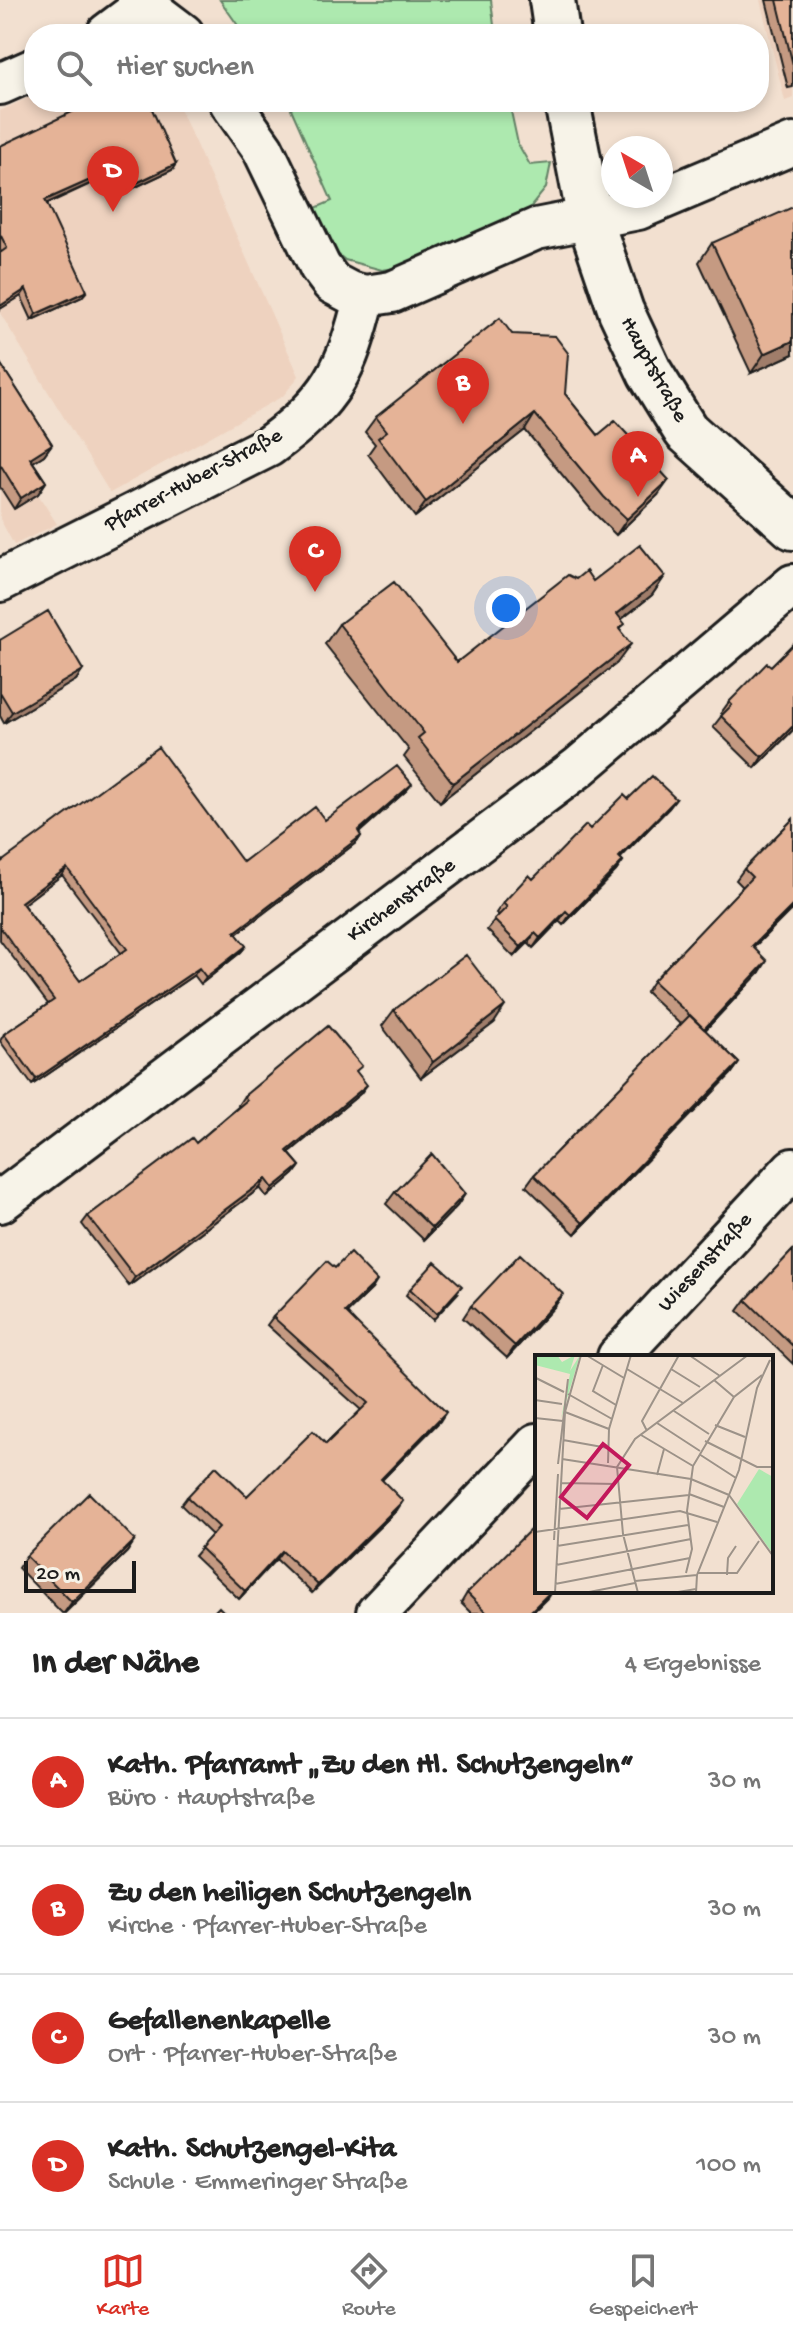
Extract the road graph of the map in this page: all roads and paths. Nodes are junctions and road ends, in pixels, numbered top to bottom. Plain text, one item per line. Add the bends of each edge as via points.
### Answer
1 (552, 0) edge
2 (141, 3) edge
3 (118, 24) edge
4 (169, 24) edge
5 (556, 24) edge
6 (24, 73) edge
7 (0, 84) edge
8 (237, 112) edge
9 (569, 112) edge
10 (793, 144) edge
11 (590, 220) junction
12 (365, 296) junction
13 (793, 527) edge
14 (0, 581) edge
15 (793, 585) edge
16 (793, 1169) edge
17 (0, 1202) edge
18 (620, 1355) edge
19 (535, 1446) edge
20 (377, 1613) edge

1 - 5 main road
2 - 3 street
2 - 4 street
6 - 7 street
8 - 12 street via 263,149 320,267 332,283
9 - 11 main road, Hauptstraße
10 - 11 street via 638,209
11 - 12 street via 536,229 392,292
11 - 13 main road, Hauptstraße via 621,311 667,403 686,431
12 - 14 street, Pfarrer-Huber-Straße via 340,374 321,404 295,426 269,446
15 - 17 street, Kirchenstraße via 567,777
16 - 18 street, Wiesenstraße
19 - 20 street

